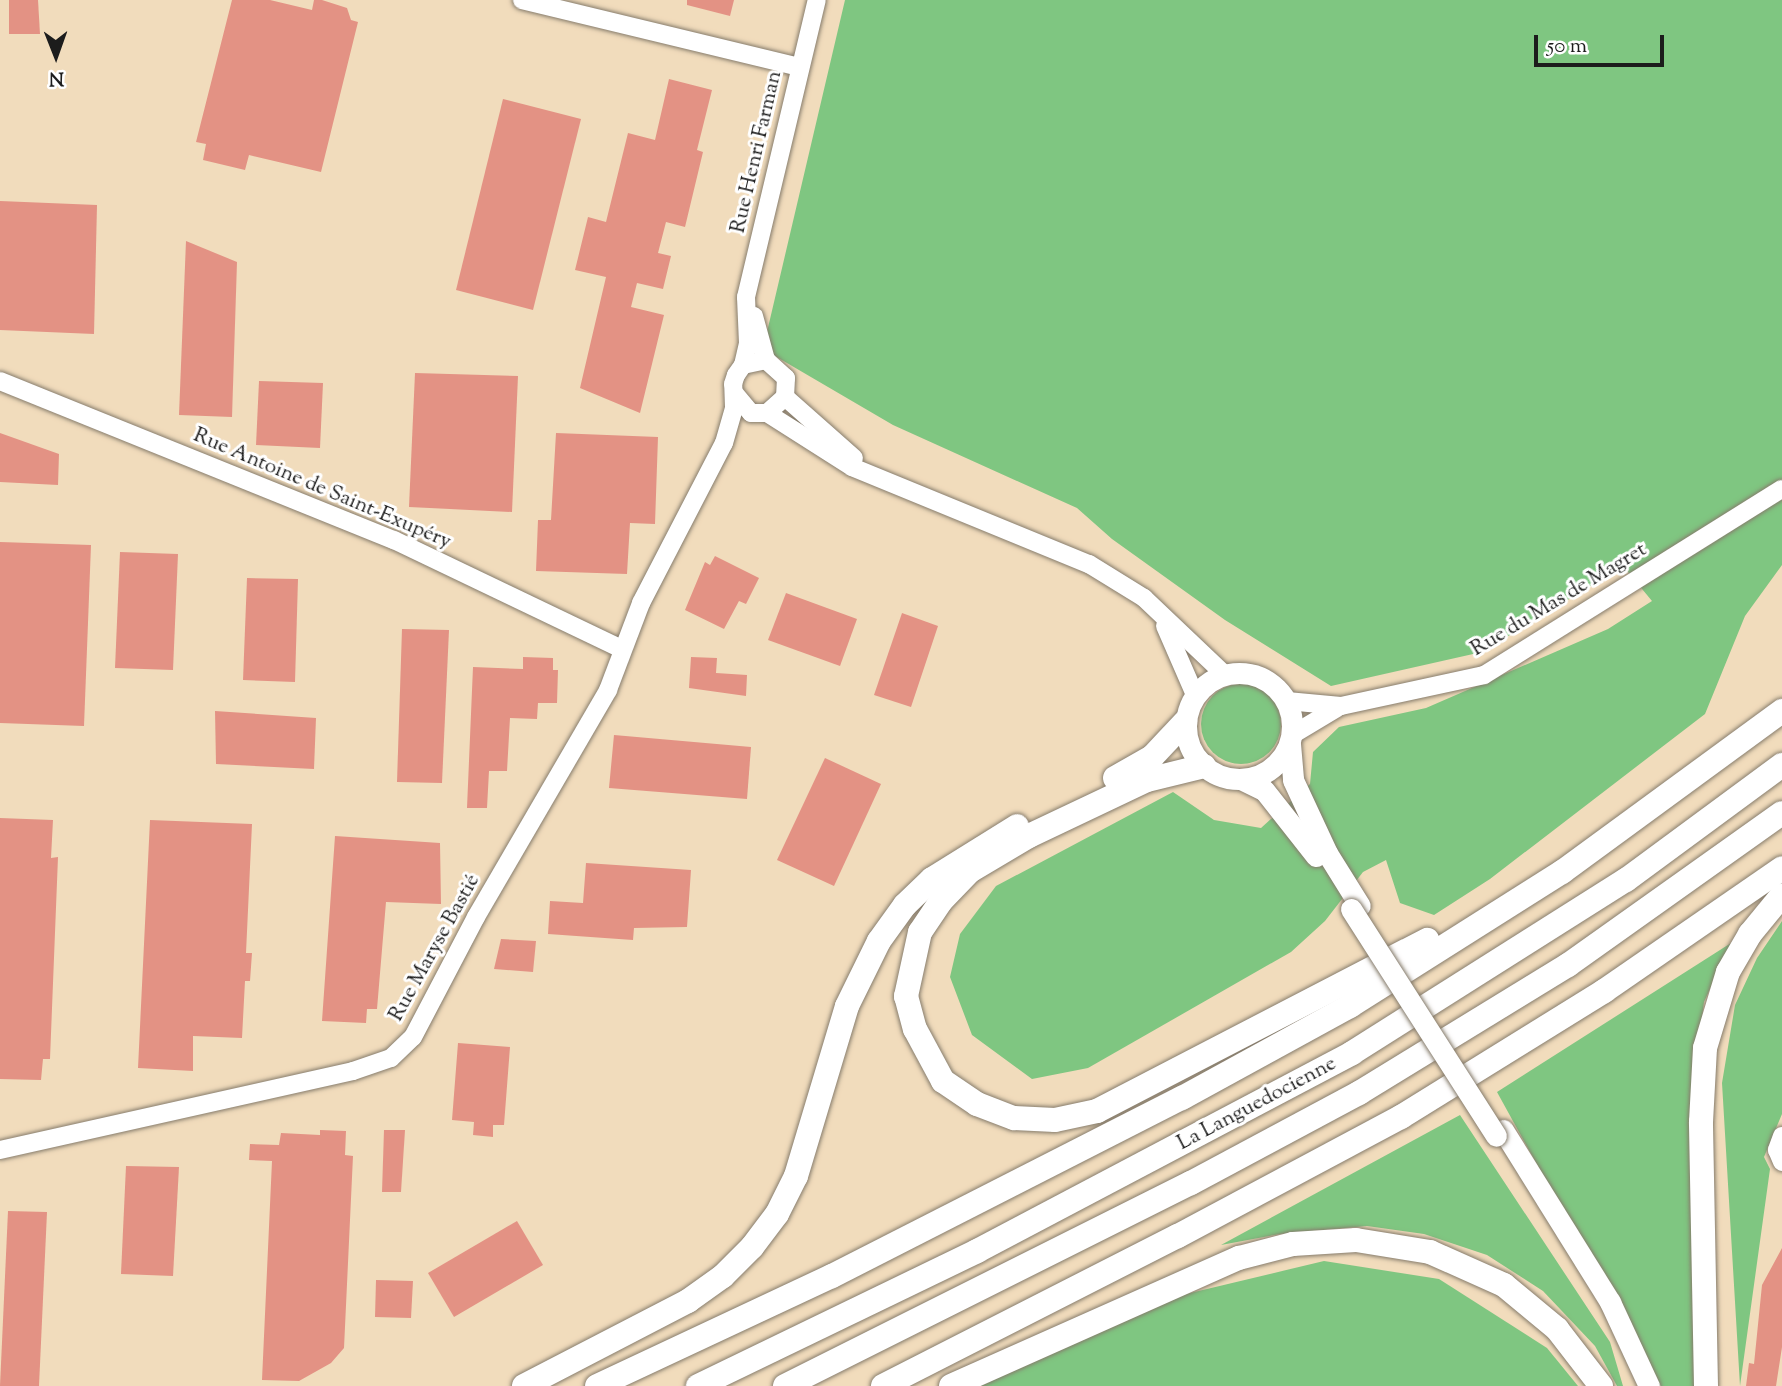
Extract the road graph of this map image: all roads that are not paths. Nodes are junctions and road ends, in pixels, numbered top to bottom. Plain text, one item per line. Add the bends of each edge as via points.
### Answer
1 (522, 0) edge
2 (817, 0) edge
3 (800, 67) junction
4 (751, 281) junction
5 (766, 360) junction
6 (743, 365) junction
7 (0, 381) edge
8 (734, 393) junction
9 (785, 397) junction
10 (759, 413) junction
11 (724, 443) junction
12 (876, 477) junction
13 (1782, 489) edge
14 (1163, 620) junction
15 (622, 649) junction
16 (1224, 674) junction
17 (1195, 695) junction
18 (1287, 701) junction
19 (1341, 706) junction
20 (1782, 711) edge
21 (1185, 722) junction
22 (1291, 739) junction
23 (1782, 765) edge
24 (1204, 766) junction
25 (1241, 779) junction
26 (1782, 813) edge
27 (1782, 868) edge
28 (1562, 872) junction
29 (1782, 895) edge
30 (1356, 908) junction
31 (1500, 1133) junction
32 (1782, 1136) edge
33 (0, 1150) edge
34 (1782, 1162) edge
35 (524, 1386) edge
36 (597, 1386) edge
37 (698, 1386) edge
38 (785, 1386) edge
39 (883, 1386) edge
40 (951, 1386) edge
41 (1601, 1386) edge
42 (1637, 1386) edge
43 (1649, 1386) edge
44 (1706, 1386) edge

1 - 3 street, Rue Henri Farman
2 - 3 street
3 - 4 street, Rue Henri Farman
4 - 5 street, Rue Henri Farman
4 - 6 street, Rue Henri Farman
5 - 6 street
5 - 9 street via 786,378
6 - 8 street via 736,375
7 - 15 street, Rue Antoine de Saint-Exupéry via 394,540
8 - 10 street
8 - 11 street
9 - 10 street
9 - 12 street
10 - 11 street
10 - 12 street
11 - 15 street
12 - 14 street via 1089,564 1144,598
13 - 19 street, Rue du Mas de Magret via 1484,675
14 - 16 street
14 - 17 street
15 - 33 street, Rue Maryse Bastié via 608,690 476,917 414,1037 391,1058 353,1071
16 - 17 main road
16 - 18 main road via 1261,677
17 - 21 main road
18 - 19 street, Rue du Mas de Magret
18 - 22 main road
19 - 22 street, Rue du Mas de Magret
20 - 28 highway
21 - 24 main road via 1188,741
21 - 35 highway via 1143,763 986,841 920,889 892,921 865,964 847,1006 796,1176 766,1229 738,1262 698,1294
22 - 25 main road via 1270,769
22 - 30 main road via 1298,792
23 - 37 highway, La Languedocienne via 1626,880 1352,1054 977,1251
24 - 25 main road
24 - 28 highway via 1146,780 1030,836 970,871 941,901 920,932 906,996 915,1029 943,1082 977,1104 1014,1118 1055,1120 1097,1111
25 - 30 main road via 1264,790 1290,819
26 - 38 highway, La Languedocienne via 1568,965 1359,1093 1116,1221
27 - 39 highway via 1594,998 1401,1117 1168,1242
28 - 36 highway via 1350,1006 1182,1098 832,1276
29 - 44 highway via 1749,934 1728,972 1705,1048 1701,1122
30 - 31 main road, bridge
31 - 42 main road via 1607,1318
31 - 43 main road via 1610,1302
32 - 34 street via 1777,1150
40 - 41 highway via 1229,1262 1276,1247 1333,1240 1411,1247 1488,1276 1546,1318

